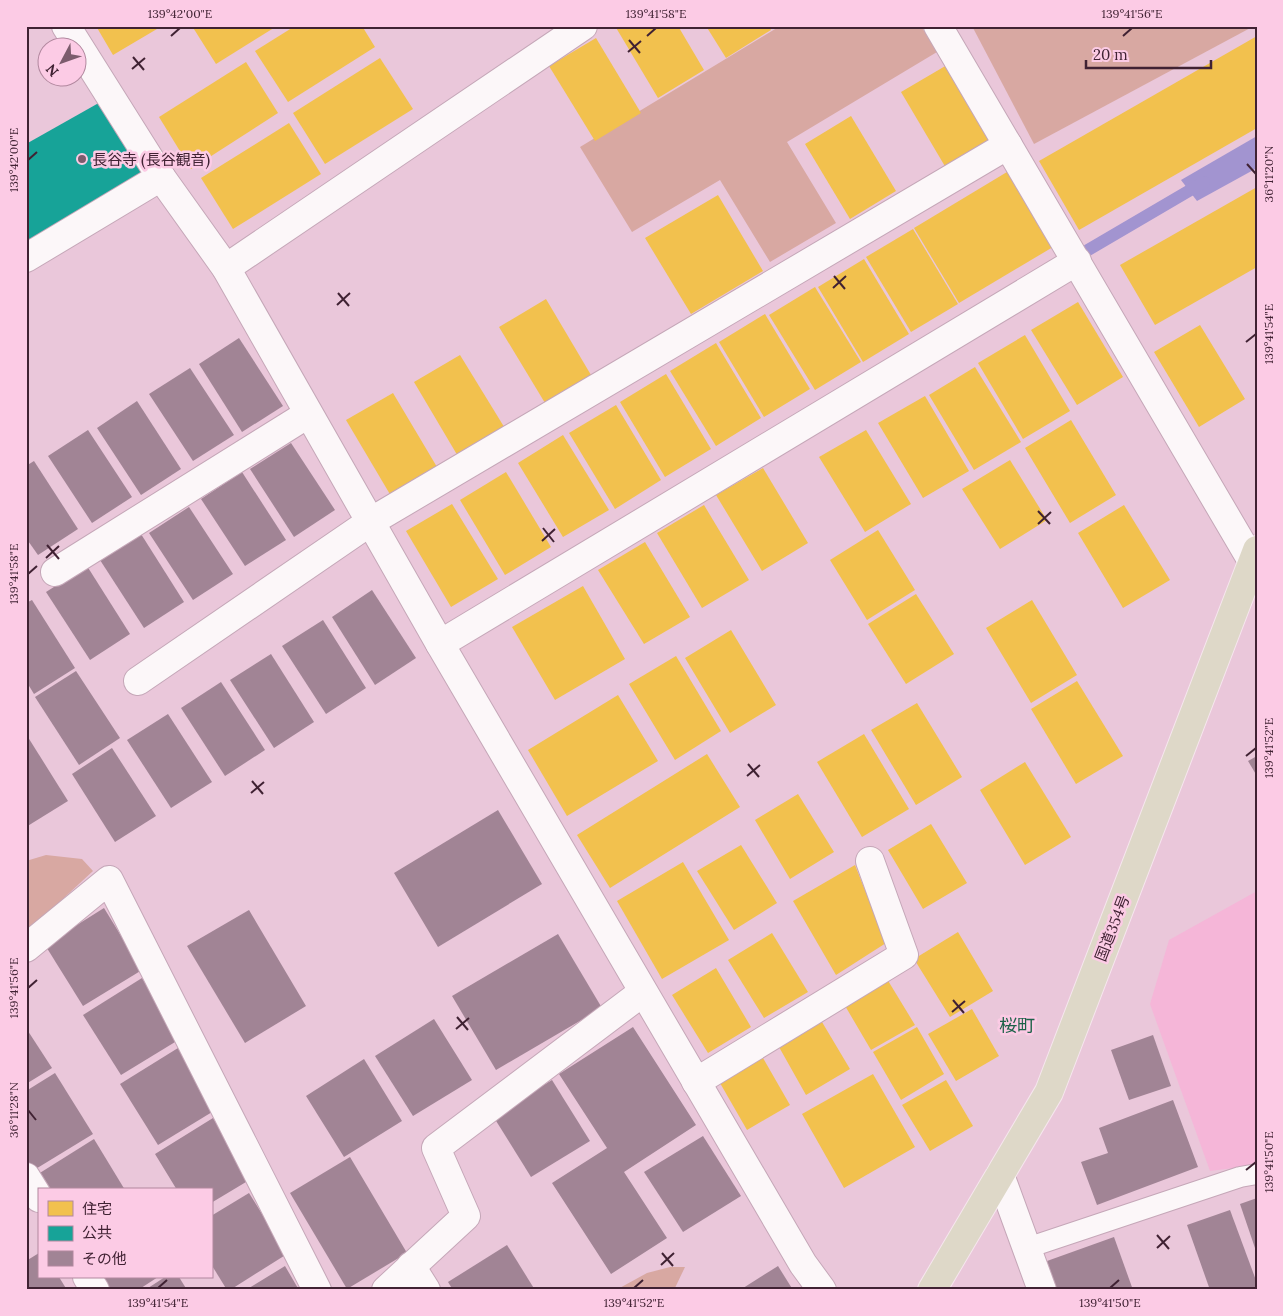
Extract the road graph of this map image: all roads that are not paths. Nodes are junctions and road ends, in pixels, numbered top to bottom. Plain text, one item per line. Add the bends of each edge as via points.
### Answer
1 (66, 26) edge
2 (583, 26) edge
3 (938, 26) edge
4 (1008, 146) junction
5 (161, 177) junction
6 (26, 258) edge
7 (1077, 262) junction
8 (226, 268) junction
9 (308, 414) junction
10 (370, 522) junction
11 (1255, 556) edge
12 (54, 572) dead end
13 (440, 644) junction
14 (138, 680) dead end
15 (870, 861) dead end
16 (26, 948) edge
17 (643, 992) junction
18 (696, 1082) junction
19 (1257, 1174) edge
20 (1000, 1175) junction
21 (26, 1177) edge
22 (38, 1196) edge
23 (1027, 1248) junction
24 (411, 1266) junction
25 (88, 1278) edge
26 (95, 1290) edge
27 (317, 1290) edge
28 (386, 1290) edge
29 (426, 1290) edge
30 (822, 1290) edge
31 (932, 1290) edge
32 (1042, 1290) edge

1 - 5 street
2 - 8 street
3 - 4 street
4 - 7 street
4 - 10 street
5 - 6 street
5 - 8 street
7 - 11 street
7 - 13 street
8 - 9 street
9 - 10 street
9 - 12 street
10 - 13 street
10 - 14 street
11 - 20 highway, 国道354号 via 1049,1092
13 - 17 street
15 - 18 street via 904,955
16 - 27 street via 109,880
17 - 18 street
17 - 24 street via 436,1148 466,1216
18 - 30 street via 802,1264
19 - 23 lane
20 - 23 street
20 - 31 highway, 国道354号
21 - 22 street
23 - 32 street
24 - 28 street
24 - 29 street
25 - 26 street

